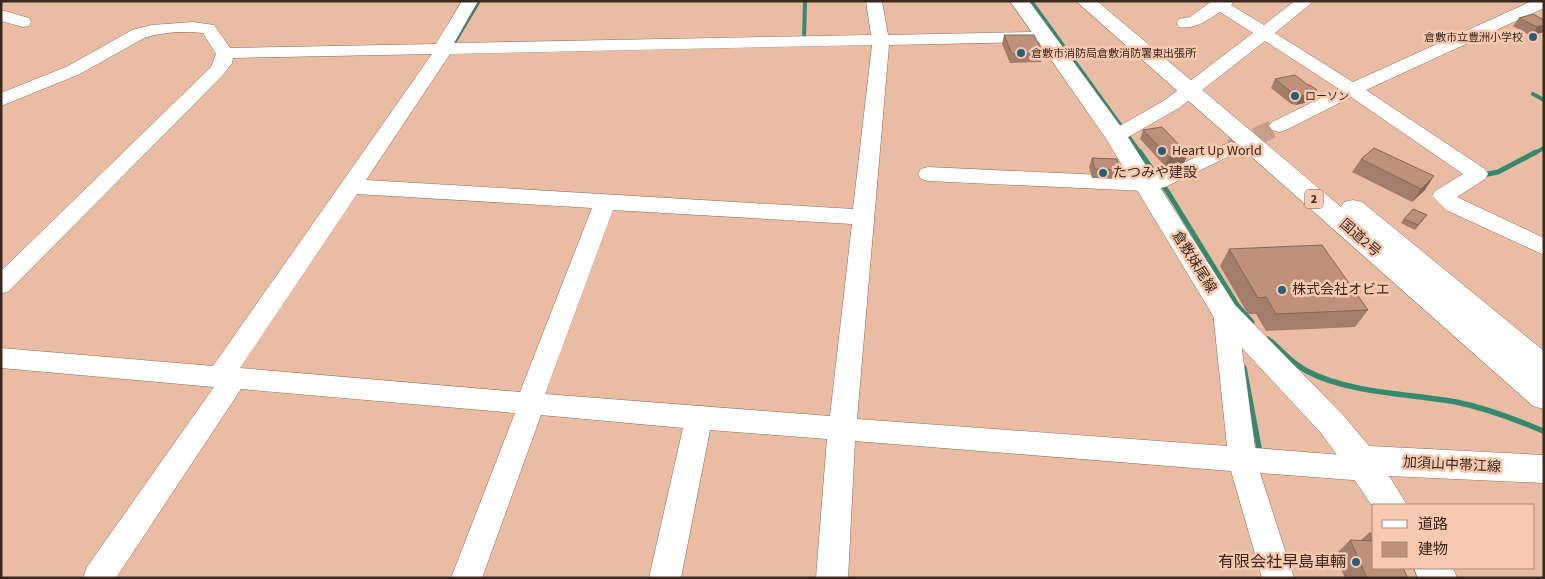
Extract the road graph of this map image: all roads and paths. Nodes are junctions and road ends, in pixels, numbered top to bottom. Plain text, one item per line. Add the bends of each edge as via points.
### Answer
1 (470, 1) edge
2 (874, 1) edge
3 (1019, 1) edge
4 (1085, 1) edge
5 (1107, 1) edge
6 (1306, 1) edge
7 (1544, 2) edge
8 (1222, 3) edge
9 (1, 15) edge
10 (23, 22) dead end
11 (1185, 22) dead end
12 (1264, 34) junction
13 (1046, 37) junction
14 (885, 41) junction
15 (446, 47) junction
16 (225, 54) junction
17 (1196, 86) junction
18 (1354, 88) junction
19 (1, 100) edge
20 (1279, 126) tunnel mouth
21 (1121, 132) junction
22 (1231, 148) tunnel mouth
23 (928, 174) dead end
24 (1156, 182) junction
25 (355, 185) junction
26 (605, 202) junction
27 (862, 217) junction
28 (1544, 247) edge
29 (1, 285) edge
30 (1225, 312) junction
31 (1, 358) edge
32 (1544, 368) edge
33 (226, 378) junction
34 (1544, 397) edge
35 (530, 404) junction
36 (699, 418) junction
37 (842, 429) junction
38 (1251, 465) junction
39 (1363, 465) junction
40 (1544, 469) edge
41 (1389, 504) edge
42 (98, 578) edge
43 (466, 578) edge
44 (665, 578) edge
45 (832, 578) edge
46 (1278, 578) edge

1 - 15 street
2 - 14 street
3 - 13 main road, 倉敷妹尾線
4 - 17 main road, 国道2号 / 2
5 - 17 main road, 国道2号 / 2
6 - 12 street
7 - 18 street
8 - 11 street via 1195,21
8 - 12 street
9 - 10 street
12 - 17 street
12 - 18 street
13 - 14 street
13 - 21 main road, 倉敷妹尾線
14 - 15 street
14 - 27 street
15 - 16 street
15 - 25 street
16 - 19 street via 208,30 193,27 152,30 138,34 74,70
16 - 29 street via 218,71
17 - 21 street via 1172,104
17 - 32 main road, 国道2号 / 2
17 - 34 main road, 国道2号 / 2
18 - 20 street
18 - 28 street via 1478,174 1443,196 1454,205
21 - 24 main road, 倉敷妹尾線
22 - 24 street
23 - 24 street
24 - 30 main road, 倉敷妹尾線
25 - 26 street via 362,188
25 - 33 street
26 - 27 street
26 - 35 street
27 - 37 street
30 - 38 street
30 - 39 main road, 倉敷妹尾線 via 1332,424
31 - 33 street
33 - 35 street
33 - 42 street
35 - 36 street
35 - 43 street
36 - 37 street
36 - 44 street
37 - 38 street
37 - 45 street
38 - 39 street
38 - 46 street
39 - 40 main road, 加須山中帯江線
39 - 41 main road, 倉敷妹尾線

